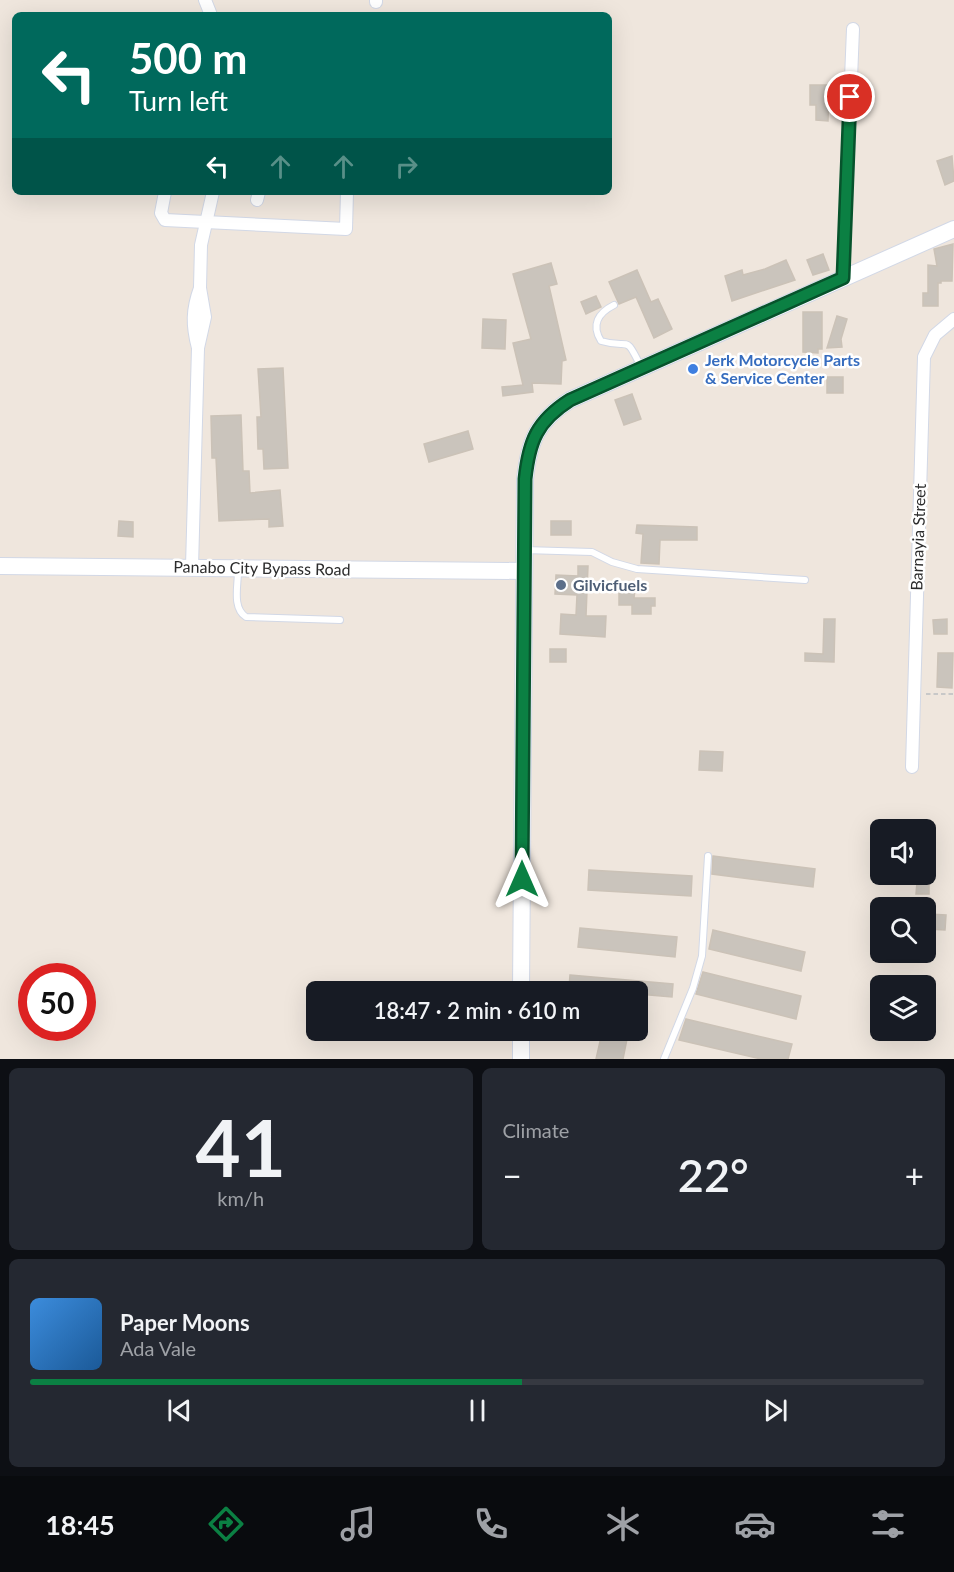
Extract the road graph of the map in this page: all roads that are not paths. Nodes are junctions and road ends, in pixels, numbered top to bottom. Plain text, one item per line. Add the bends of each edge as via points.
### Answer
1 (853, 29) dead end
2 (164, 195) edge
3 (212, 195) edge
4 (347, 195) edge
5 (206, 223) junction
6 (954, 229) edge
7 (843, 278) junction
8 (614, 305) dead end
9 (954, 319) edge
10 (641, 367) junction
11 (524, 550) junction
12 (0, 566) edge
13 (192, 567) junction
14 (238, 567) junction
15 (524, 571) junction
16 (805, 580) dead end
17 (340, 620) dead end
18 (912, 767) dead end
19 (708, 856) dead end
20 (521, 981) edge
21 (521, 1041) edge
22 (521, 1059) edge
23 (664, 1059) edge

1 - 7 street
2 - 5 street via 163,219
3 - 5 street
4 - 5 street via 346,229
5 - 13 street via 201,245 200,288 205,317 198,348
6 - 7 main road
7 - 10 main road
8 - 10 lane via 598,316 597,335 601,341 631,346
9 - 18 street, Barnayia Street via 935,335 924,357
10 - 11 main road via 570,400 537,429 531,441 525,479
11 - 15 main road
11 - 16 lane via 592,552 637,569
12 - 13 main road, Panabo City Bypass Road
13 - 14 main road, Panabo City Bypass Road
14 - 15 main road, Panabo City Bypass Road
14 - 17 lane via 237,606 246,617
15 - 20 main road
19 - 23 lane via 702,956
21 - 22 main road

